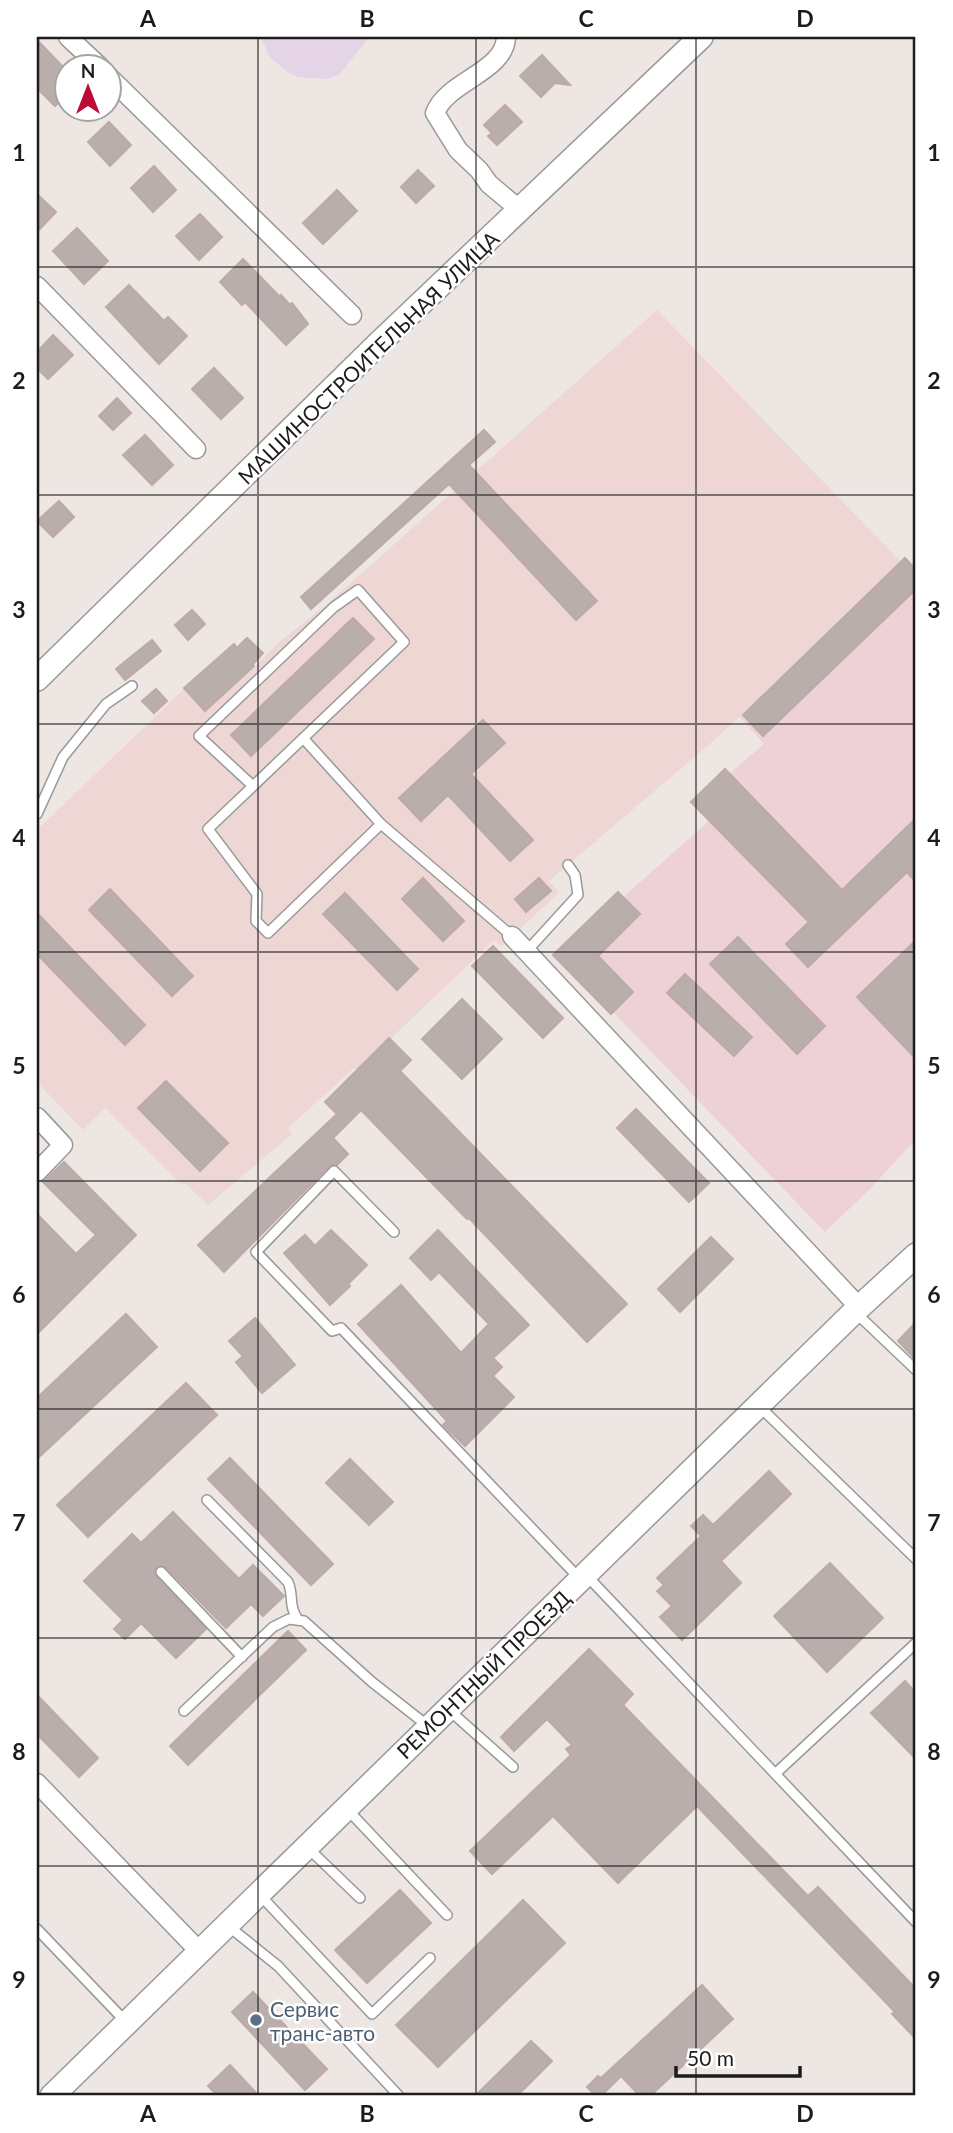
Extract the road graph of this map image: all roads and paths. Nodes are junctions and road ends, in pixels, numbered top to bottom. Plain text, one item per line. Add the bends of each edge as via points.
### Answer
1 (68, 37) edge
2 (506, 37) edge
3 (701, 37) edge
4 (84, 52) edge
5 (122, 90) edge
6 (520, 210) junction
7 (37, 286) edge
8 (352, 315) dead end
9 (196, 449) dead end
10 (37, 679) edge
11 (132, 686) dead end
12 (303, 738) junction
13 (253, 786) junction
14 (37, 814) edge
15 (381, 824) junction
16 (568, 865) dead end
17 (512, 936) joint
18 (526, 952) junction
19 (37, 1117) edge
20 (37, 1172) edge
21 (394, 1232) dead end
22 (916, 1255) edge
23 (857, 1310) junction
24 (916, 1370) edge
25 (758, 1406) junction
26 (207, 1500) dead end
27 (916, 1559) edge
28 (161, 1572) dead end
29 (583, 1577) junction
30 (298, 1620) junction
31 (916, 1643) edge
32 (242, 1657) junction
33 (448, 1709) junction
34 (184, 1711) dead end
35 (430, 1727) junction
36 (513, 1767) dead end
37 (775, 1774) junction
38 (37, 1783) edge
39 (346, 1809) junction
40 (307, 1847) junction
41 (259, 1894) junction
42 (360, 1898) dead end
43 (447, 1914) dead end
44 (916, 1922) edge
45 (227, 1924) junction
46 (37, 1929) edge
47 (200, 1952) junction
48 (430, 1958) dead end
49 (127, 2023) junction
50 (52, 2096) edge
51 (399, 2096) edge

1 - 4 street
2 - 6 street via 491,65 454,89 435,113 458,150
3 - 6 street, МАШИНОСТРОИТЕЛЬНАЯ УЛИЦА
5 - 8 street
6 - 10 street, МАШИНОСТРОИТЕЛЬНАЯ УЛИЦА
7 - 9 street
11 - 14 lane via 106,704 63,757
12 - 13 lane
12 - 13 lane via 404,642 358,590 334,607 199,736
12 - 15 lane
13 - 15 lane via 208,828 257,894 256,921 268,933
15 - 17 lane
16 - 18 lane via 579,895
17 - 18 street
18 - 23 street
19 - 20 street via 63,1145
21 - 29 lane via 334,1171 256,1252 332,1331 341,1328
22 - 23 street, РЕМОНТНЫЙ ПРОЕЗД
23 - 24 lane
23 - 25 street, РЕМОНТНЫЙ ПРОЕЗД
25 - 27 lane
25 - 29 street, РЕМОНТНЫЙ ПРОЕЗД
26 - 30 lane via 288,1582 291,1610
28 - 32 lane
29 - 33 street, РЕМОНТНЫЙ ПРОЕЗД
29 - 37 lane
30 - 32 lane via 273,1627
30 - 35 lane
31 - 37 lane
32 - 34 lane
33 - 35 street, РЕМОНТНЫЙ ПРОЕЗД
33 - 36 lane
35 - 39 street, РЕМОНТНЫЙ ПРОЕЗД
37 - 44 lane
38 - 47 street
39 - 40 street, РЕМОНТНЫЙ ПРОЕЗД
39 - 43 lane
40 - 41 street, РЕМОНТНЫЙ ПРОЕЗД
40 - 42 lane
41 - 45 street, РЕМОНТНЫЙ ПРОЕЗД
41 - 48 lane via 372,2014
45 - 47 street, РЕМОНТНЫЙ ПРОЕЗД
45 - 51 lane via 278,1966
46 - 49 lane
47 - 49 street, РЕМОНТНЫЙ ПРОЕЗД
49 - 50 street, РЕМОНТНЫЙ ПРОЕЗД

